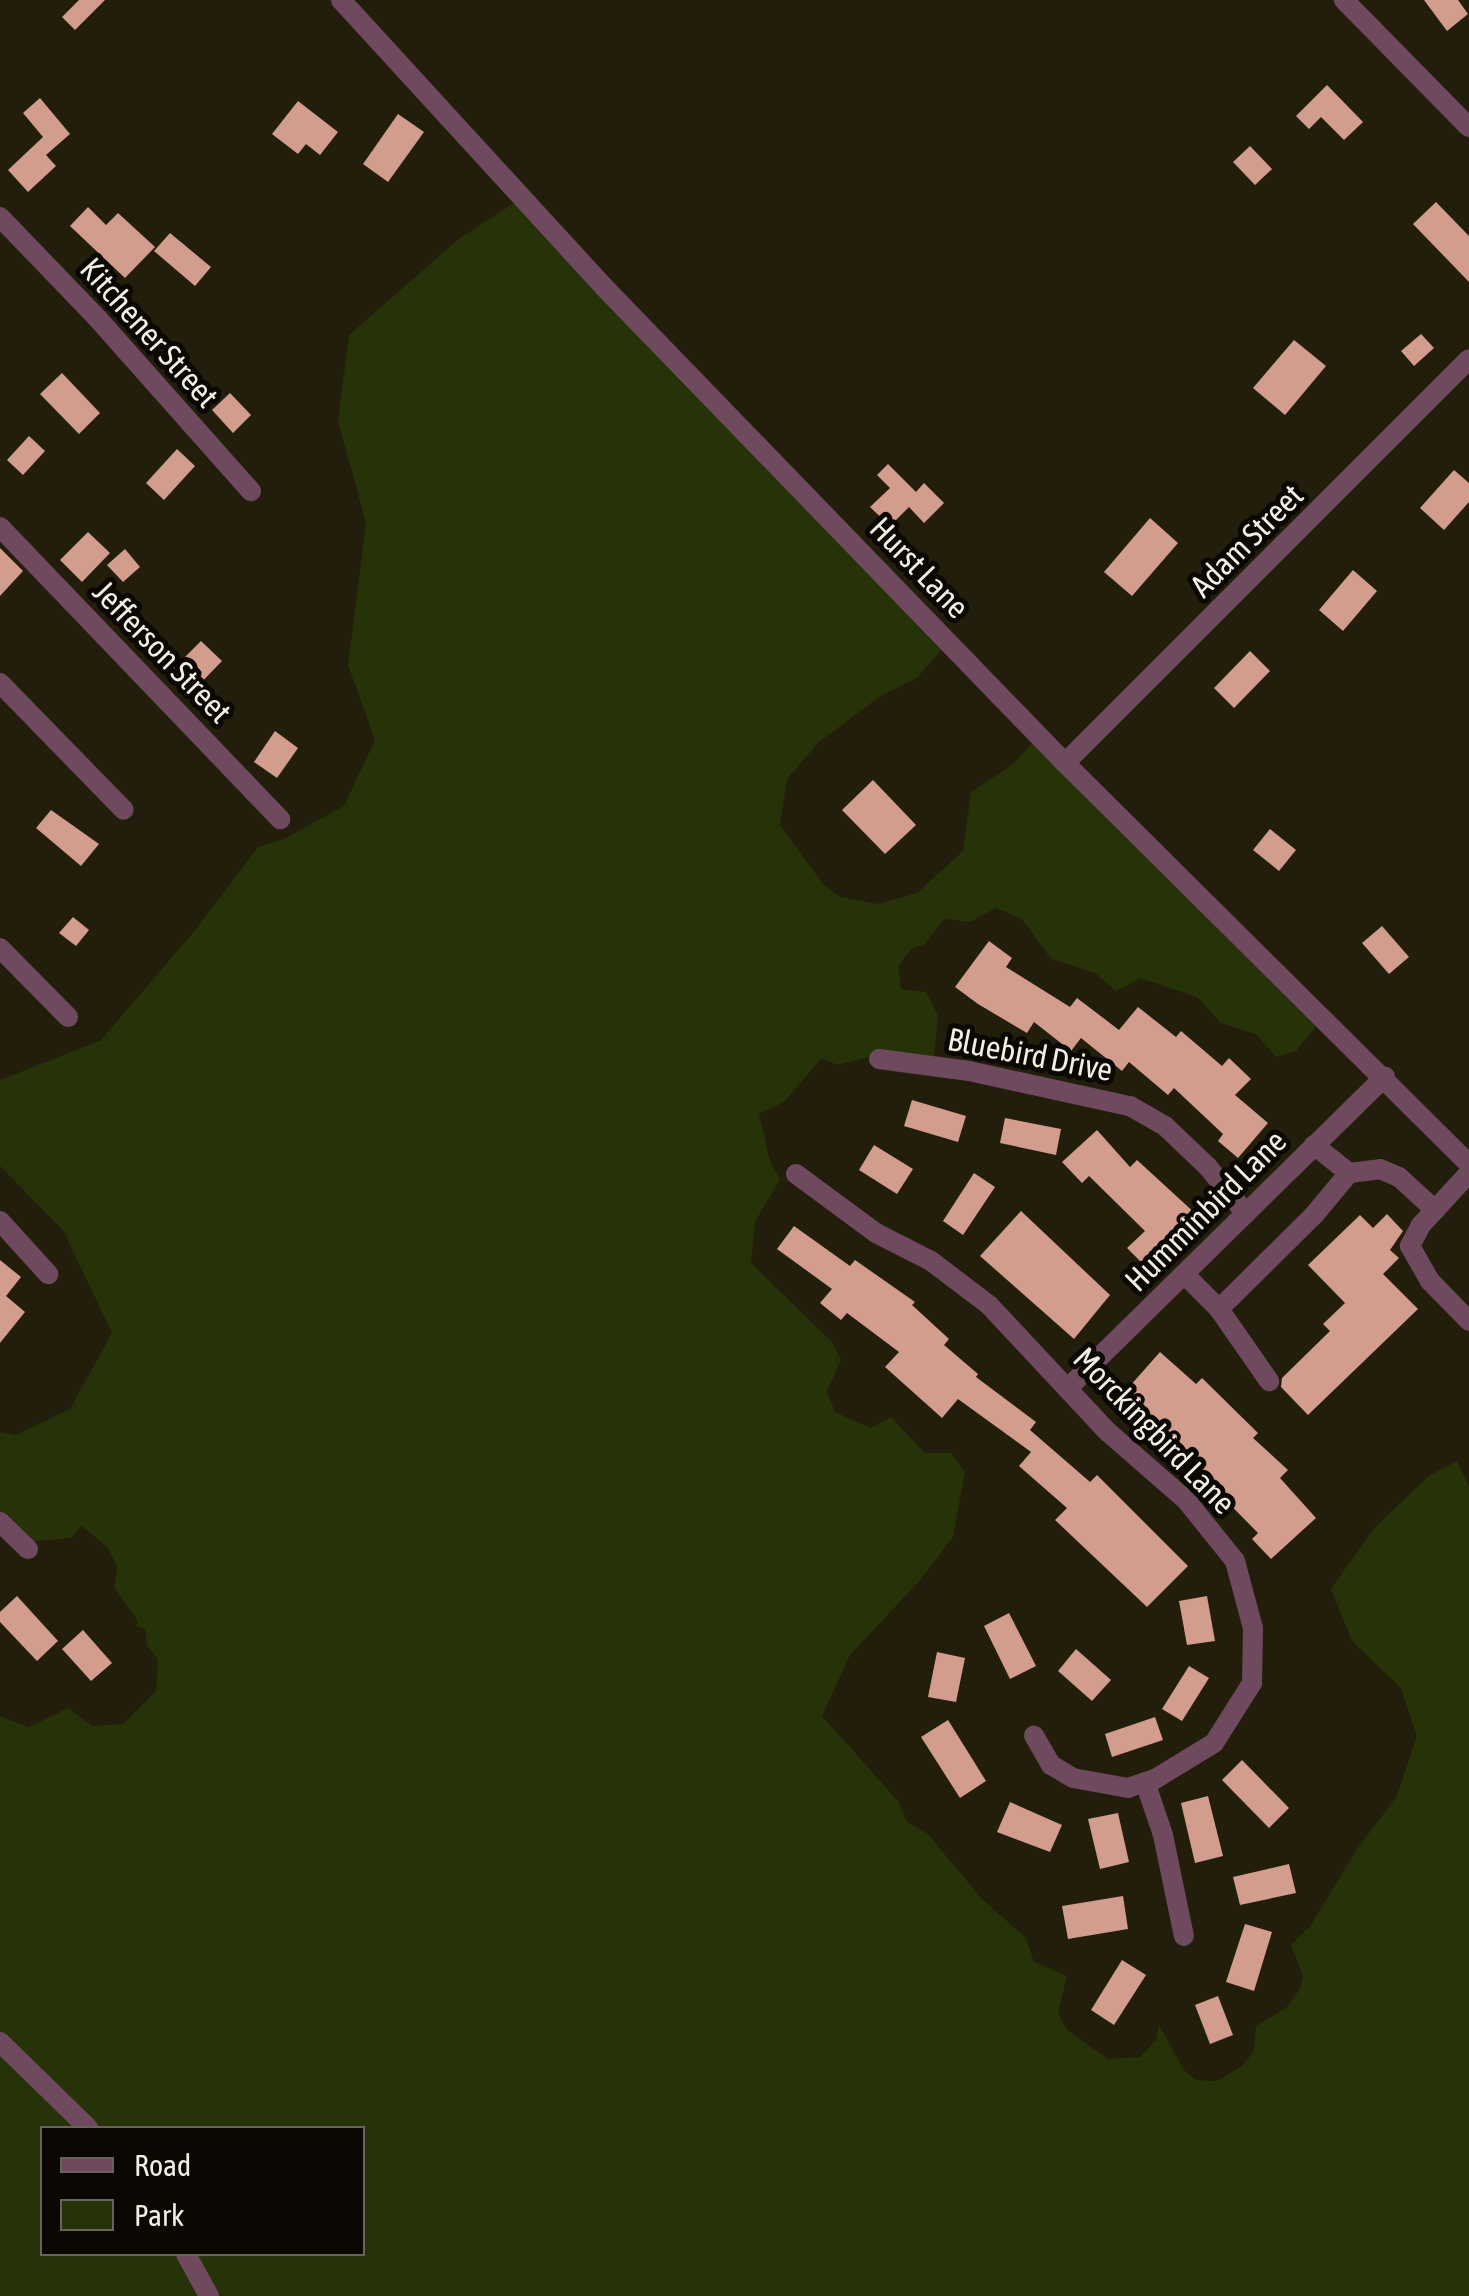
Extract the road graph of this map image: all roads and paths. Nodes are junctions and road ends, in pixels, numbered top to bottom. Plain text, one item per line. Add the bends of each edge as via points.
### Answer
1 (341, 0) edge
2 (1344, 0) edge
3 (1469, 128) edge
4 (0, 217) edge
5 (1469, 359) edge
6 (251, 491) dead end
7 (0, 527) edge
8 (0, 683) edge
9 (1065, 764) junction
10 (124, 810) dead end
11 (280, 819) dead end
12 (0, 948) edge
13 (68, 1017) dead end
14 (879, 1059) dead end
15 (1385, 1077) junction
16 (1314, 1145) junction
17 (1469, 1164) edge
18 (1349, 1173) junction
19 (796, 1174) dead end
20 (1469, 1174) edge
21 (1435, 1210) junction
22 (1246, 1214) junction
23 (0, 1222) edge
24 (48, 1274) dead end
25 (1185, 1275) junction
26 (1219, 1309) junction
27 (1469, 1320) edge
28 (1269, 1381) dead end
29 (1069, 1386) junction
30 (0, 1522) edge
31 (28, 1550) dead end
32 (1034, 1736) dead end
33 (1145, 1782) junction
34 (1184, 1936) dead end
35 (0, 2042) edge
36 (86, 2126) edge
37 (187, 2256) edge
38 (209, 2296) edge

1 - 9 street, Hurst Lane via 604,286
2 - 3 street
4 - 6 street, Kitchener Street
5 - 9 street, Adam Street
7 - 11 street, Jefferson Street
8 - 10 street
9 - 15 street, Hurst Lane
12 - 13 street
14 - 22 street, Bluebird Drive via 1040,1084 1130,1106 1165,1126
15 - 16 street, Humminbird Lane
15 - 17 street, Hurst Lane
16 - 18 street
16 - 22 street, Humminbird Lane
18 - 21 street via 1380,1169 1399,1177
18 - 26 street
19 - 29 street, Morckingbird Lane via 876,1233 932,1261 989,1306
20 - 21 street
21 - 27 street via 1410,1246 1430,1280
22 - 25 street, Humminbird Lane
23 - 24 street
25 - 26 street
25 - 29 street, Humminbird Lane
26 - 28 street
29 - 33 street, Morckingbird Lane via 1108,1432 1186,1500 1235,1562 1246,1590 1254,1656 1252,1683 1238,1712 1214,1743
30 - 31 street
32 - 33 street, Morckingbird Lane via 1052,1764 1073,1778 1128,1788
33 - 34 street
35 - 36 street
37 - 38 street

